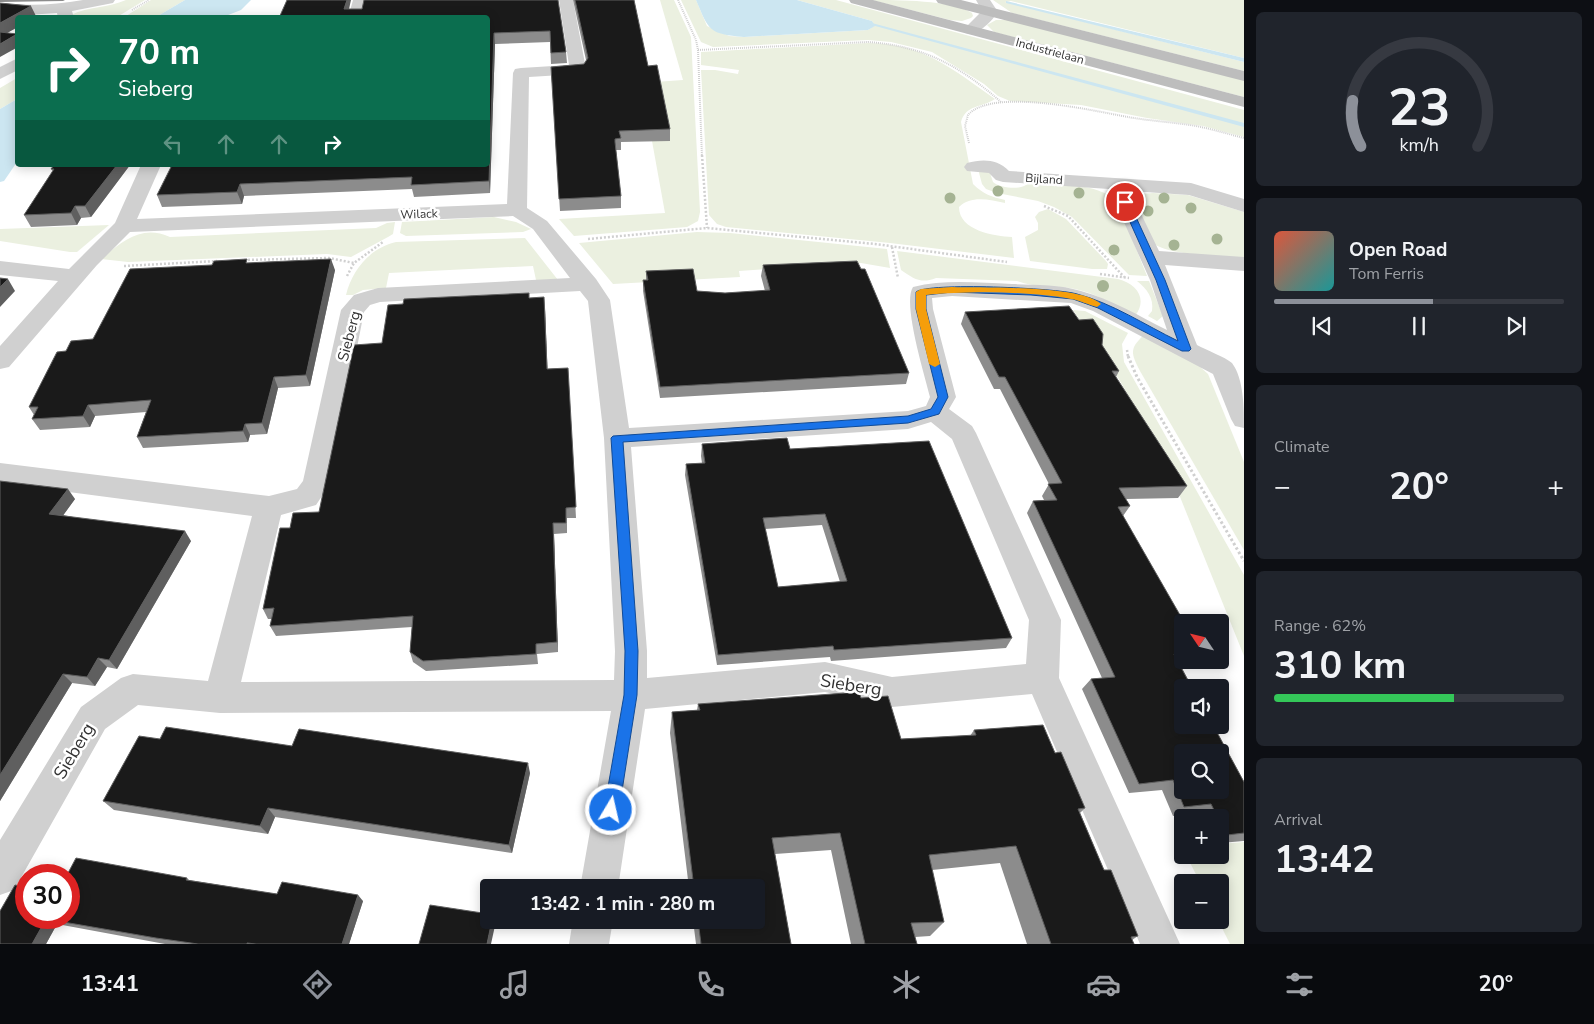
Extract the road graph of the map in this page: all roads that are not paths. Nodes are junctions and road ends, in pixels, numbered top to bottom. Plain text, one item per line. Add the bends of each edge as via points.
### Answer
1 (108, 0) edge
2 (360, 0) edge
3 (566, 0) edge
4 (856, 0) edge
5 (943, 0) edge
6 (987, 6) edge
7 (0, 7) edge
8 (65, 13) edge
9 (356, 15) edge
10 (971, 30) junction
11 (15, 65) edge
12 (0, 74) edge
13 (1244, 76) edge
14 (1244, 102) edge
15 (150, 167) edge
16 (974, 167) road end
17 (1117, 184) junction
18 (1244, 206) edge
19 (517, 210) junction
20 (124, 226) junction
21 (1150, 257) junction
22 (1244, 264) edge
23 (0, 268) edge
24 (82, 268) junction
25 (588, 284) junction
26 (1186, 349) junction
27 (0, 361) edge
28 (935, 412) junction
29 (1244, 419) edge
30 (617, 438) junction
31 (0, 472) edge
32 (269, 507) junction
33 (1042, 678) junction
34 (630, 695) junction
35 (220, 698) junction
36 (0, 876) edge
37 (600, 879) edge
38 (592, 929) edge
39 (589, 944) edge
40 (1160, 944) edge

1 - 8 street
2 - 9 street
3 - 19 street via 578,69 521,73
4 - 10 main road, Industrielaan
5 - 6 main road, Industrielaan
6 - 10 street
6 - 13 main road, Industrielaan
7 - 8 street
10 - 14 main road, Industrielaan
11 - 12 street
15 - 20 street
16 - 17 street, Bijland via 994,168 1003,176
17 - 18 street, Bijland via 1191,189
17 - 21 street
19 - 20 street, Wilack
19 - 25 street via 540,225
20 - 24 street
21 - 22 street
21 - 26 street
23 - 24 street
24 - 27 street
25 - 30 street via 599,300
25 - 32 street, Sieberg via 378,295 362,300 353,310 316,484 306,497
26 - 28 street via 1101,306 1074,296 1031,292 921,292 921,309 943,397
26 - 29 street via 1223,369
28 - 30 street via 908,420
28 - 33 street via 963,433 1045,620
30 - 34 street via 631,651
31 - 32 street, Sieberg
32 - 35 street
33 - 34 street, Sieberg via 892,692 825,677
33 - 40 street
34 - 35 street, Sieberg
34 - 37 street
35 - 36 street, Sieberg via 133,688 93,718
38 - 39 street

